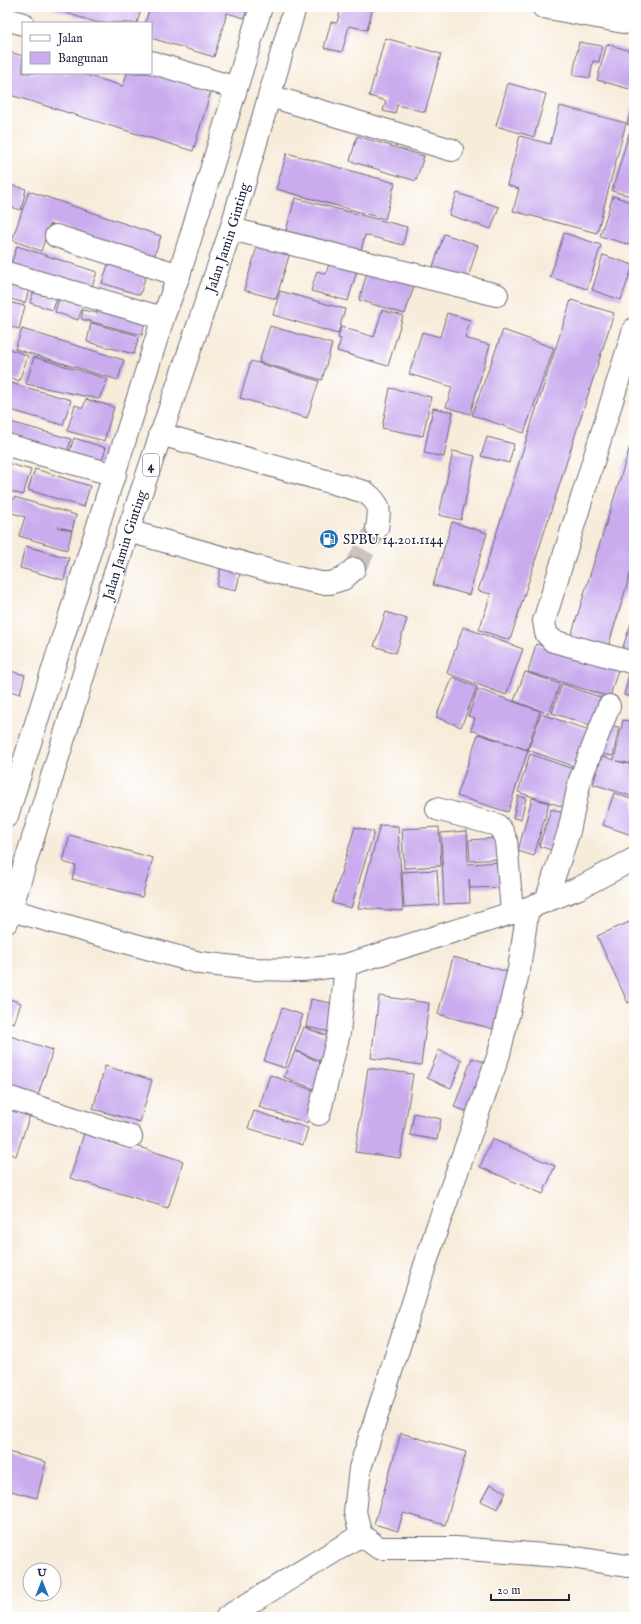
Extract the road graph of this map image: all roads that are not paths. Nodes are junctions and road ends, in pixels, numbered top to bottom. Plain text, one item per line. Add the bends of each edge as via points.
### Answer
1 (261, 7) edge
2 (295, 7) edge
3 (543, 7) edge
4 (7, 19) edge
5 (22, 24) edge
6 (634, 24) edge
7 (152, 62) edge
8 (236, 88) junction
9 (270, 96) junction
10 (452, 150) dead end
11 (231, 229) junction
12 (56, 236) dead end
13 (7, 273) edge
14 (179, 275) junction
15 (497, 295) dead end
16 (163, 318) junction
17 (634, 329) edge
18 (160, 434) junction
19 (7, 445) edge
20 (114, 475) junction
21 (377, 528) tunnel mouth
22 (128, 531) junction
23 (354, 569) tunnel mouth
24 (634, 663) edge
25 (609, 706) dead end
26 (8, 807) edge
27 (437, 809) dead end
28 (634, 859) edge
29 (529, 907) junction
30 (8, 914) edge
31 (346, 965) junction
32 (7, 1097) edge
33 (319, 1114) dead end
34 (131, 1137) dead end
35 (361, 1535) junction
36 (627, 1566) dead end
37 (227, 1617) edge

1 - 8 main road, 4
2 - 9 main road, Jalan Jamin Ginting / 4
3 - 6 main road
4 - 5 main road
7 - 8 main road
8 - 14 main road, 4
9 - 10 main road
9 - 11 main road, Jalan Jamin Ginting / 4
11 - 15 main road
11 - 18 main road, Jalan Jamin Ginting / 4
12 - 14 main road
13 - 16 main road
14 - 16 main road, 4
16 - 20 main road, 4
17 - 24 main road via 544,622 546,633 553,641
18 - 21 main road via 365,492 378,506
18 - 22 main road, Jalan Jamin Ginting / 4
19 - 20 main road
20 - 26 main road, 4
22 - 23 main road via 321,583 343,580
22 - 30 main road, Jalan Jamin Ginting / 4
25 - 29 main road via 580,780 571,825
27 - 29 main road via 496,825 502,831
28 - 29 main road via 579,888
29 - 31 main road
29 - 35 main road via 519,969 499,1054 437,1228 360,1468 355,1512
30 - 31 main road via 200,963 252,969 302,970
31 - 33 main road via 339,1033
32 - 34 main road
35 - 36 main road via 379,1548 456,1548 571,1557
35 - 37 main road

